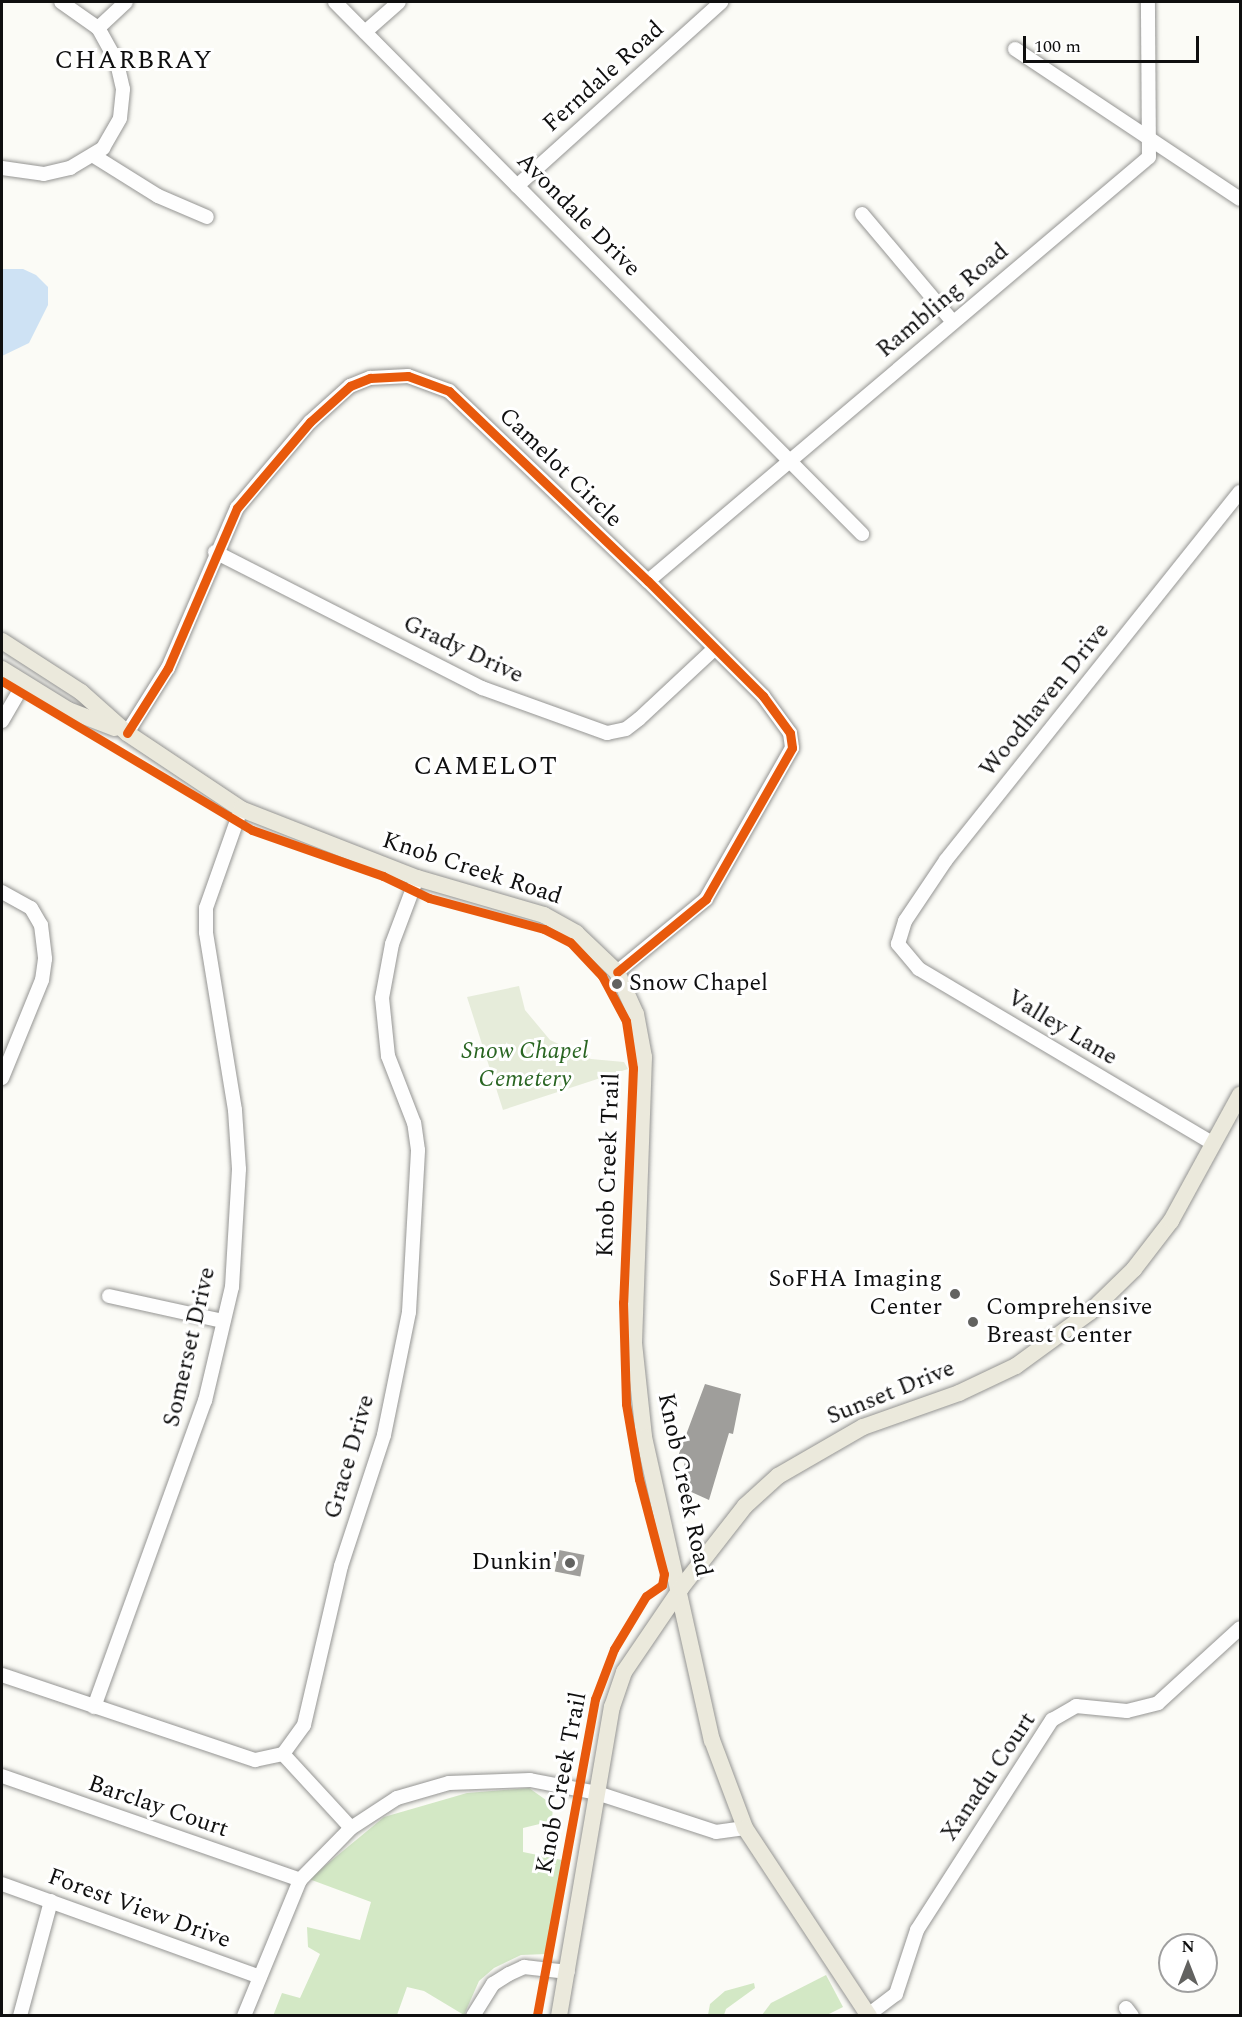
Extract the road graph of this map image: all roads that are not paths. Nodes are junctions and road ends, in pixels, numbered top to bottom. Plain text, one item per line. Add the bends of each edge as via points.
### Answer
1 (61, 2) edge
2 (126, 2) edge
3 (335, 2) edge
4 (399, 2) edge
5 (721, 2) edge
6 (1148, 2) edge
7 (98, 28) junction
8 (365, 32) junction
9 (1015, 49) dead end
10 (1149, 134) junction
11 (94, 156) junction
12 (2, 168) edge
13 (518, 186) junction
14 (1240, 199) edge
15 (862, 214) dead end
16 (207, 217) dead end
17 (953, 322) junction
18 (790, 460) junction
19 (1240, 492) edge
20 (862, 534) dead end
21 (215, 552) junction
22 (648, 581) junction
23 (4, 643) edge
24 (712, 650) junction
25 (2, 669) edge
26 (24, 683) junction
27 (81, 692) junction
28 (2, 721) edge
29 (127, 733) junction
30 (240, 809) junction
31 (417, 878) junction
32 (2, 892) edge
33 (898, 944) joint
34 (617, 972) junction
35 (2, 1078) edge
36 (1240, 1095) edge
37 (1212, 1143) junction
38 (109, 1296) dead end
39 (223, 1321) junction
40 (681, 1588) junction
41 (1240, 1628) edge
42 (2, 1675) edge
43 (94, 1707) junction
44 (283, 1754) junction
45 (2, 1776) edge
46 (597, 1793) junction
47 (351, 1828) junction
48 (745, 1828) junction
49 (300, 1880) junction
50 (2, 1884) edge
51 (51, 1901) junction
52 (568, 1972) junction
53 (260, 1977) junction
54 (868, 2015) edge
55 (20, 2016) edge
56 (244, 2016) edge
57 (473, 2016) edge
58 (559, 2016) edge

1 - 7 street
2 - 7 street
3 - 8 street, Avondale Drive
4 - 8 street
5 - 13 street, Ferndale Road
6 - 10 street, Rambling Road
7 - 11 street via 121,74 123,103 115,130
8 - 13 street, Avondale Drive
9 - 10 street
10 - 14 street
10 - 17 street, Rambling Road via 1149,157
11 - 12 street via 56,172
11 - 16 street via 158,196
13 - 18 street, Avondale Drive
15 - 17 street
17 - 18 street, Rambling Road
18 - 20 street, Avondale Drive
18 - 22 street, Rambling Road
19 - 33 street, Woodhaven Drive via 945,860 906,921
21 - 22 street, Camelot Circle via 237,508 310,422 350,386 389,374 427,381 468,405
21 - 24 street, Grady Drive via 482,688 608,733 626,729 639,719
21 - 29 street, Camelot Circle via 168,668
22 - 24 street, Camelot Circle
23 - 26 main road via 22,664
23 - 27 main road, Knob Creek Road
24 - 34 street, Camelot Circle via 778,714 790,733 792,748 706,899
25 - 26 main road, Knob Creek Road
26 - 27 main road via 53,681
26 - 28 street
26 - 29 main road, Knob Creek Road via 68,710
27 - 29 main road, Knob Creek Road
29 - 30 main road, Knob Creek Road
30 - 31 main road, Knob Creek Road
30 - 39 street, Somerset Drive via 206,908 206,932 235,1110 239,1169 232,1287
31 - 34 main road, Knob Creek Road via 559,922
31 - 44 street, Grace Drive via 392,944 382,998 388,1056 414,1122 418,1150 407,1322 384,1435 341,1566 304,1725
32 - 35 street via 31,908 41,925 45,959 42,980
33 - 37 street, Valley Lane via 919,969
34 - 40 main road, Knob Creek Road via 636,1014 644,1057 634,1343 638,1389 644,1437
36 - 37 main road, Sunset Drive
37 - 40 main road, Sunset Drive via 1171,1221 1134,1269 1090,1312 1016,1366 959,1393 863,1427 764,1486
38 - 39 street
39 - 43 street, Somerset Drive via 205,1401
40 - 46 main road, Sunset Drive via 624,1672 612,1707
40 - 48 main road, Knob Creek Road via 712,1740
41 - 54 street, Xanadu Court via 1158,1703 1127,1711 1076,1707 1052,1720 922,1922 896,1994
42 - 43 street
43 - 44 street via 238,1756 255,1760
44 - 47 street
45 - 49 street, Barclay Court
46 - 47 street via 530,1780 449,1783 398,1798
46 - 48 street via 716,1832
46 - 52 main road, Sunset Drive
47 - 49 street
48 - 54 main road, Knob Creek Road
49 - 53 street
50 - 51 street, Forest View Drive
51 - 53 street, Forest View Drive
51 - 55 street
52 - 57 street via 524,1968 509,1974 493,1984
52 - 58 main road, Sunset Drive
53 - 56 street

